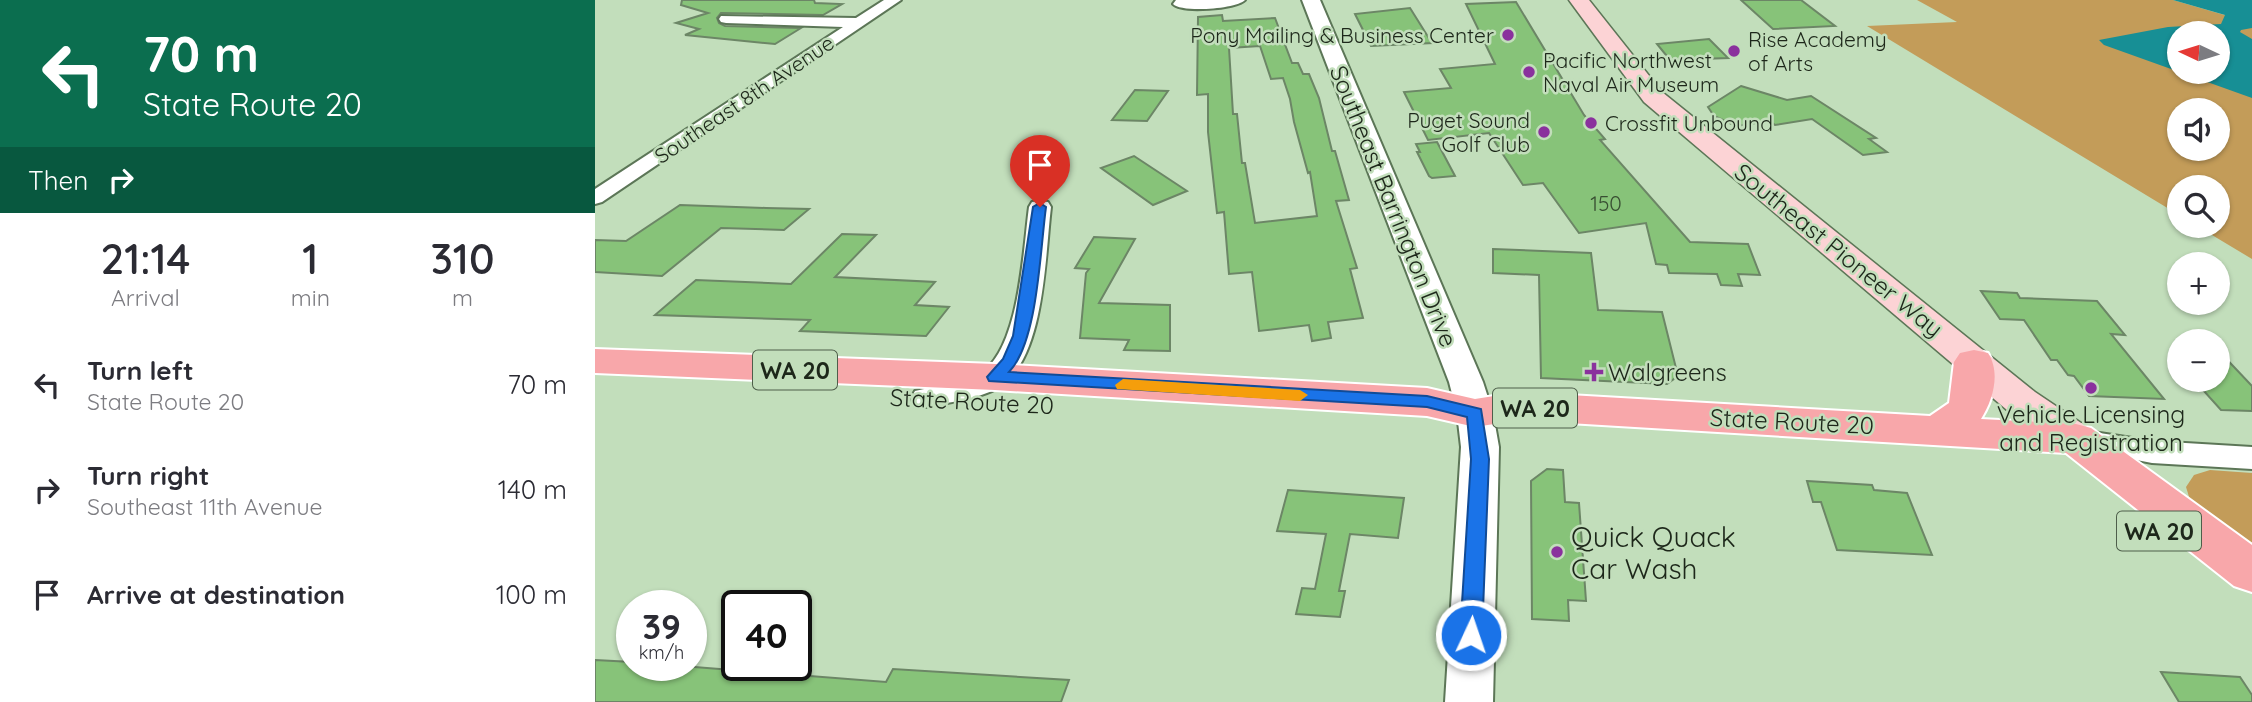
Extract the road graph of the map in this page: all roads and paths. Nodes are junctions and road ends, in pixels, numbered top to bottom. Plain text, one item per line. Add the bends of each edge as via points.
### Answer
1 (894, 0) edge
2 (1236, 0) edge
3 (1311, 0) edge
4 (1579, 0) edge
5 (1182, 4) dead end
6 (726, 19) dead end
7 (860, 23) junction
8 (595, 198) edge
9 (1040, 207) dead end
10 (595, 361) edge
11 (1974, 362) junction
12 (995, 377) junction
13 (595, 382) edge
14 (925, 398) junction
15 (1475, 413) junction
16 (1938, 429) junction
17 (2062, 439) junction
18 (2252, 458) edge
19 (2252, 572) edge
20 (2252, 603) edge
21 (1469, 702) edge

1 - 7 street, Southeast 8th Avenue
2 - 5 street
3 - 15 street, Southeast Barrington Drive
4 - 11 main road, Southeast Pioneer Way via 1653,97
6 - 7 street
7 - 8 street, Southeast 8th Avenue
9 - 12 street via 1021,336 1010,361
10 - 12 main road, State Route 20 / WA 20
11 - 16 main road via 1973,391 1965,415
11 - 17 main road, Southeast Pioneer Way
12 - 14 street via 975,387
12 - 15 main road, State Route 20 / WA 20 via 1427,401
13 - 14 main road, State Route 20 / WA 20
14 - 15 main road, State Route 20 / WA 20 via 1419,421
15 - 16 main road, State Route 20 / WA 20 via 1552,408
15 - 17 main road, State Route 20 / WA 20 via 1516,425
15 - 21 street, Southeast Barrington Drive via 1480,459
16 - 17 main road, State Route 20 / WA 20
17 - 18 street via 2152,452
17 - 19 main road, WA 20
17 - 20 main road, WA 20

